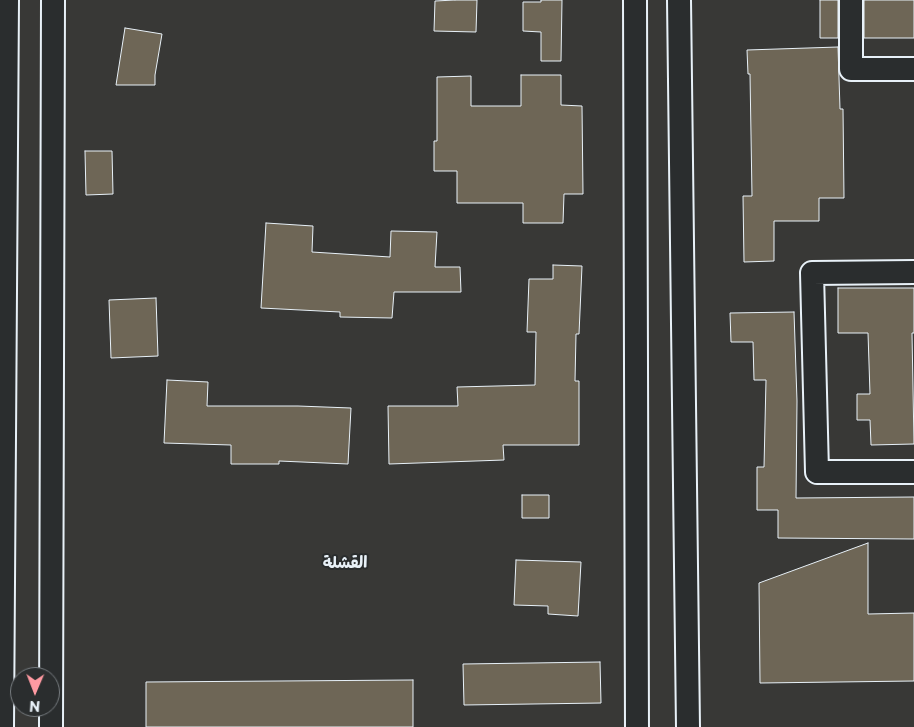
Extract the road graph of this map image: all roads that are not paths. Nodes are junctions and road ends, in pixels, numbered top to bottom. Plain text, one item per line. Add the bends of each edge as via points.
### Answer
1 (7, 0) edge
2 (53, 0) edge
3 (635, 0) edge
4 (678, 0) edge
5 (851, 0) edge
6 (914, 68) edge
7 (914, 272) edge
8 (914, 472) edge
9 (2, 727) edge
10 (51, 727) edge
11 (637, 727) edge
12 (688, 727) edge

1 - 9 street
2 - 10 street
3 - 11 street
4 - 12 street
5 - 6 street via 851,69
7 - 8 street via 812,273 817,472

